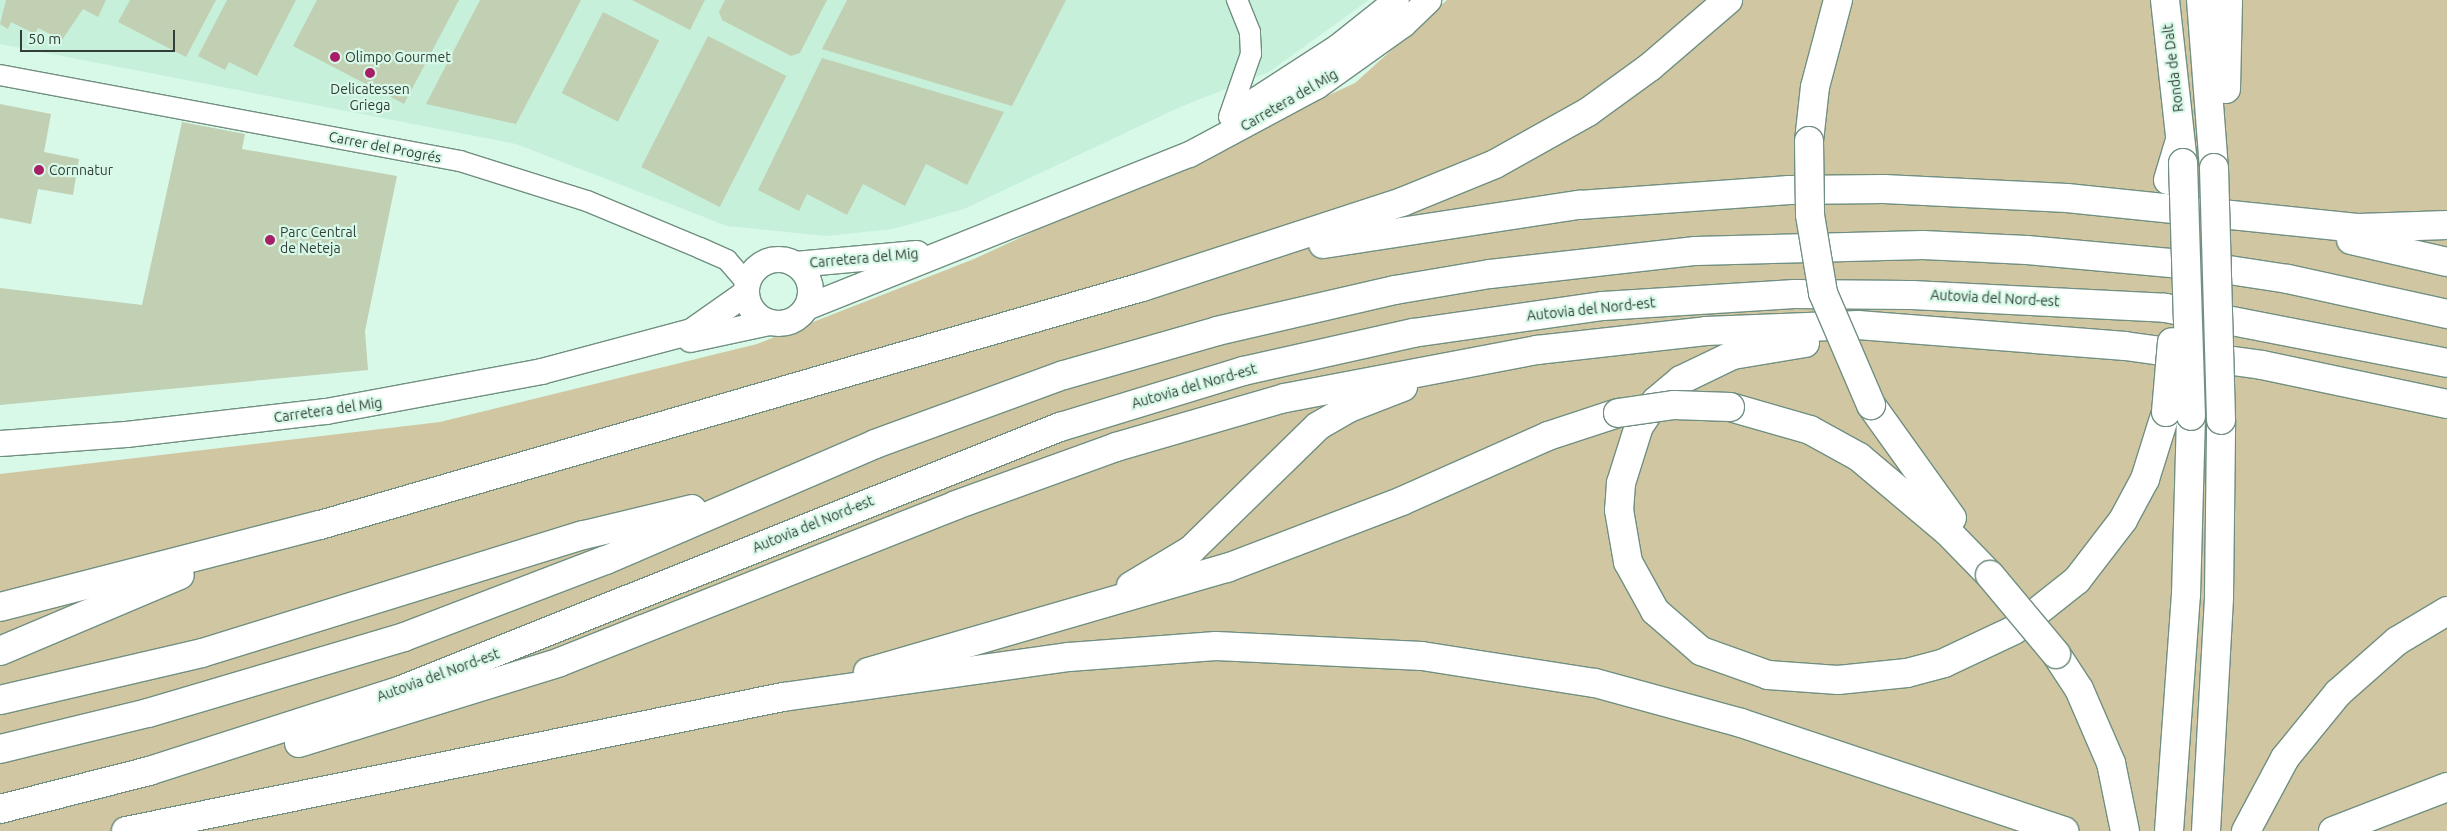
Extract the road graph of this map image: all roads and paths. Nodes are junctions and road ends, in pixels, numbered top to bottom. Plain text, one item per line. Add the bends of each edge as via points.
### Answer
1 (1237, 0) edge
2 (1396, 0) edge
3 (1428, 0) edge
4 (1728, 0) edge
5 (1838, 0) edge
6 (2165, 0) edge
7 (2201, 0) edge
8 (2228, 0) edge
9 (0, 75) edge
10 (1229, 117) junction
11 (2222, 168) junction
12 (1135, 172) junction
13 (2157, 207) junction
14 (2447, 225) edge
15 (932, 253) junction
16 (2447, 262) edge
17 (795, 264) junction
18 (746, 287) junction
19 (1142, 287) junction
20 (806, 307) junction
21 (2447, 314) edge
22 (769, 322) junction
23 (1934, 330) junction
24 (651, 345) junction
25 (1537, 350) junction
26 (2447, 364) edge
27 (2447, 404) edge
28 (2178, 414) junction
29 (0, 443) edge
30 (766, 490) junction
31 (320, 525) junction
32 (1993, 573) junction
33 (0, 606) edge
34 (2447, 611) edge
35 (1022, 628) junction
36 (1, 651) edge
37 (783, 697) junction
38 (0, 700) edge
39 (0, 749) edge
40 (2447, 787) edge
41 (330, 790) junction
42 (70, 793) junction
43 (0, 809) edge
44 (2171, 818) edge
45 (2250, 821) edge
46 (2207, 822) edge
47 (126, 831) edge
48 (172, 831) edge
49 (2064, 831) edge
50 (2125, 831) edge
51 (2333, 831) edge

1 - 10 street via 1250,32 1250,54
2 - 10 street, Carretera del Mig via 1337,47
3 - 12 street, Carretera del Mig via 1358,58 1278,109 1188,154
4 - 19 highway via 1622,88 1495,164 1393,205
5 - 32 highway, bridge via 1816,87 1809,141 1810,215 1824,293 1872,405 1926,486
6 - 28 highway, Ronda de Dalt, bridge via 2181,136 2175,172
7 - 11 highway
8 - 11 highway
9 - 18 street, Carrer del Progrés via 460,161 587,202 700,248 727,260
10 - 12 street, Carretera del Mig
11 - 46 highway, bridge via 2229,418 2221,448
12 - 15 street, Carretera del Mig via 1000,230
13 - 14 highway via 2359,228
13 - 16 highway via 2340,237
13 - 19 highway via 1884,189 1789,190 1588,204 1391,230
15 - 17 street, Carretera del Mig
15 - 20 street, Carretera del Mig
17 - 18 street via 766,261
17 - 20 street via 809,283
18 - 22 street via 755,314
18 - 24 street, Carretera del Mig via 709,321
19 - 31 highway
20 - 22 street via 790,321
21 - 30 highway via 2288,279 2027,250 1792,246 1677,253 1490,274 1302,309 1064,375 875,444
22 - 24 street, Carretera del Mig
23 - 25 highway via 1858,325 1706,330
23 - 27 highway via 2125,346 2262,365
23 - 28 highway via 1779,346 1733,355 1681,380 1656,401 1628,454 1620,510 1628,562 1655,611 1675,632 1701,651 1733,665 1801,679 1899,675 1980,648 2042,610 2101,551 2145,480
24 - 29 street, Carretera del Mig via 541,372 326,411 126,434
25 - 35 highway via 1426,380 1349,408 1290,450 1214,530 1168,566
25 - 42 highway via 1348,384 1187,425 1026,479 696,612 522,675 297,744
26 - 42 highway, Autovia del Nord-est via 2165,308 1912,295 1709,298 1497,320 1322,351 1060,427 401,690
28 - 44 highway, Ronda de Dalt via 2186,595
30 - 38 highway via 584,535 202,653
30 - 39 highway via 606,560 404,638 166,708
31 - 33 highway
31 - 36 highway via 76,616
32 - 35 highway, bridge via 1859,457 1810,430 1730,407 1665,406 1618,413 1548,436 1402,501 1227,568
32 - 50 highway, bridge via 2056,654 2096,725 2120,803
34 - 45 highway via 2397,641 2338,693 2286,758
35 - 37 highway
37 - 41 highway
37 - 49 highway via 1140,650 1288,646 1422,656 1515,667 1667,701
40 - 51 highway
41 - 47 highway
41 - 48 highway
42 - 43 highway, Autovia del Nord-est

